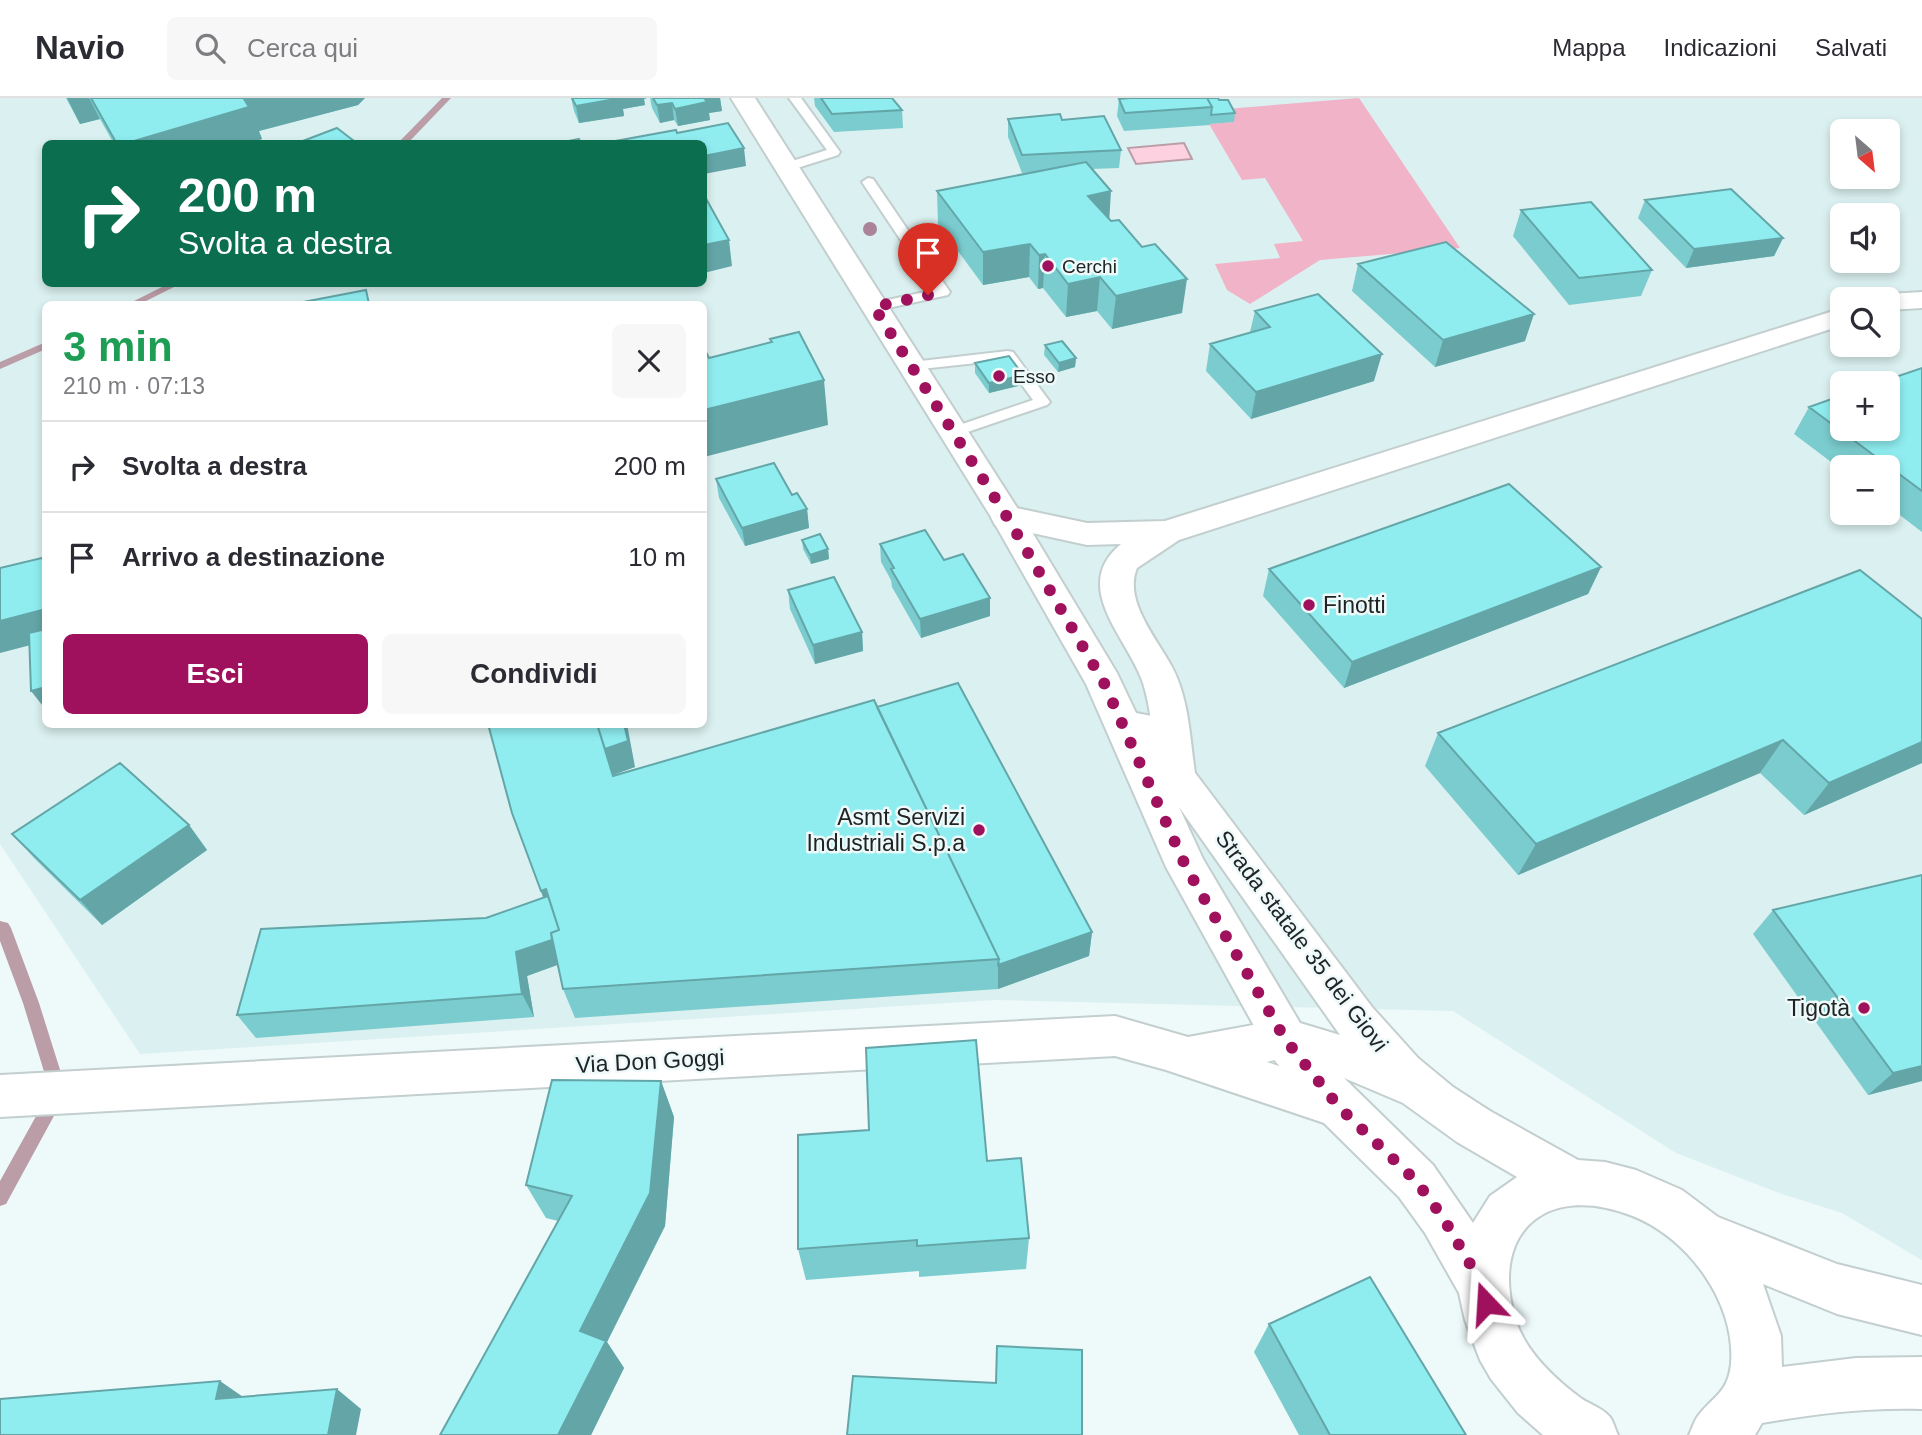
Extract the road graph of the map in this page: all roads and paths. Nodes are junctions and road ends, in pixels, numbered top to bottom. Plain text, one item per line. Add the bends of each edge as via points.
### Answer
1 (743, 98) edge
2 (795, 98) edge
3 (787, 167) junction
4 (868, 182) dead end
5 (1922, 300) edge
6 (1900, 302) edge
7 (874, 307) junction
8 (1830, 320) edge
9 (912, 366) junction
10 (953, 432) junction
11 (1007, 517) junction
12 (1167, 532) junction
13 (1104, 683) junction
14 (1177, 773) junction
15 (1285, 1039) junction
16 (1187, 1057) junction
17 (1418, 1088) junction
18 (1, 1096) edge
19 (1339, 1107) junction
20 (1571, 1182) junction
21 (1702, 1235) junction
22 (1483, 1286) junction
23 (1922, 1310) edge
24 (1922, 1383) edge
25 (1732, 1424) edge
26 (1574, 1429) edge

1 - 3 main road, Strada statale 35 dei Giovi
2 - 3 lane via 834,152
3 - 7 main road, Strada statale 35 dei Giovi
4 - 7 lane via 943,292
5 - 6 main road
7 - 9 main road, Strada statale 35 dei Giovi
8 - 12 main road
9 - 10 main road, Strada statale 35 dei Giovi
9 - 10 lane via 1008,355 1042,402
10 - 11 main road, Strada statale 35 dei Giovi
11 - 12 main road via 1087,534
11 - 13 main road, Strada statale 35 dei Giovi
12 - 14 main road via 1133,552 1116,578 1123,610 1160,678
13 - 14 main road, Strada statale 35 dei Giovi
13 - 15 main road, Strada statale 35 dei Giovi via 1186,867
14 - 17 main road, Strada statale 35 dei Giovi via 1356,1021
15 - 16 main road, Via Don Goggi
15 - 17 main road via 1330,1051
15 - 19 main road, Strada statale 35 dei Giovi
16 - 18 main road, Via Don Goggi via 1115,1036
16 - 19 main road, Via Don Goggi
17 - 20 main road, Strada statale 35 dei Giovi
19 - 22 main road, Strada statale 35 dei Giovi via 1416,1181
20 - 21 main road via 1638,1193
20 - 22 main road via 1532,1194 1497,1226 1485,1253
21 - 23 main road via 1837,1289
21 - 25 main road via 1745,1298 1756,1333 1757,1368
22 - 26 main road via 1489,1321 1504,1355 1528,1388
24 - 25 main road via 1836,1385

